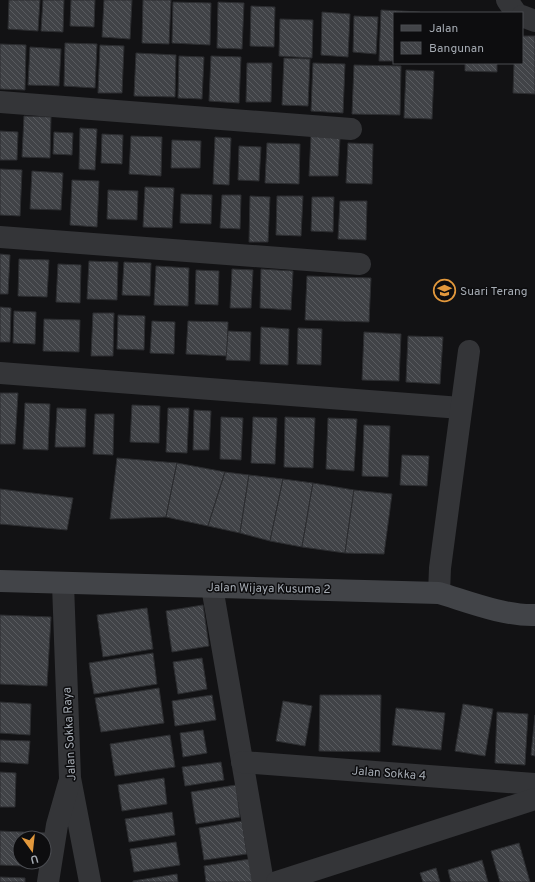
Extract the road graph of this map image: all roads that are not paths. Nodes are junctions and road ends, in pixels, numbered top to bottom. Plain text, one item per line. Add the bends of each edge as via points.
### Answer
1 (507, 0) edge
2 (520, 12) edge
3 (0, 102) edge
4 (351, 129) dead end
5 (0, 237) edge
6 (360, 264) dead end
7 (469, 351) dead end
8 (0, 373) edge
9 (461, 408) junction
10 (0, 581) edge
11 (63, 584) junction
12 (212, 587) junction
13 (439, 593) junction
14 (535, 615) edge
15 (242, 762) junction
16 (70, 778) junction
17 (535, 784) edge
18 (535, 799) edge
19 (48, 882) edge
20 (90, 882) edge
21 (263, 882) edge
22 (277, 882) edge

1 - 2 street
3 - 4 street
5 - 6 street
7 - 9 street
8 - 9 street
9 - 13 street
10 - 11 street, Jalan Wijaya Kusuma 2
11 - 12 street, Jalan Wijaya Kusuma 2
11 - 16 street, Jalan Sokka Raya
12 - 13 street, Jalan Wijaya Kusuma 2
12 - 15 street
13 - 14 street, Jalan Wijaya Kusuma 2 via 481,606
15 - 17 street, Jalan Sokka 4
15 - 21 street
16 - 19 street via 57,824
16 - 20 street, Jalan Sokka Raya
18 - 22 street

